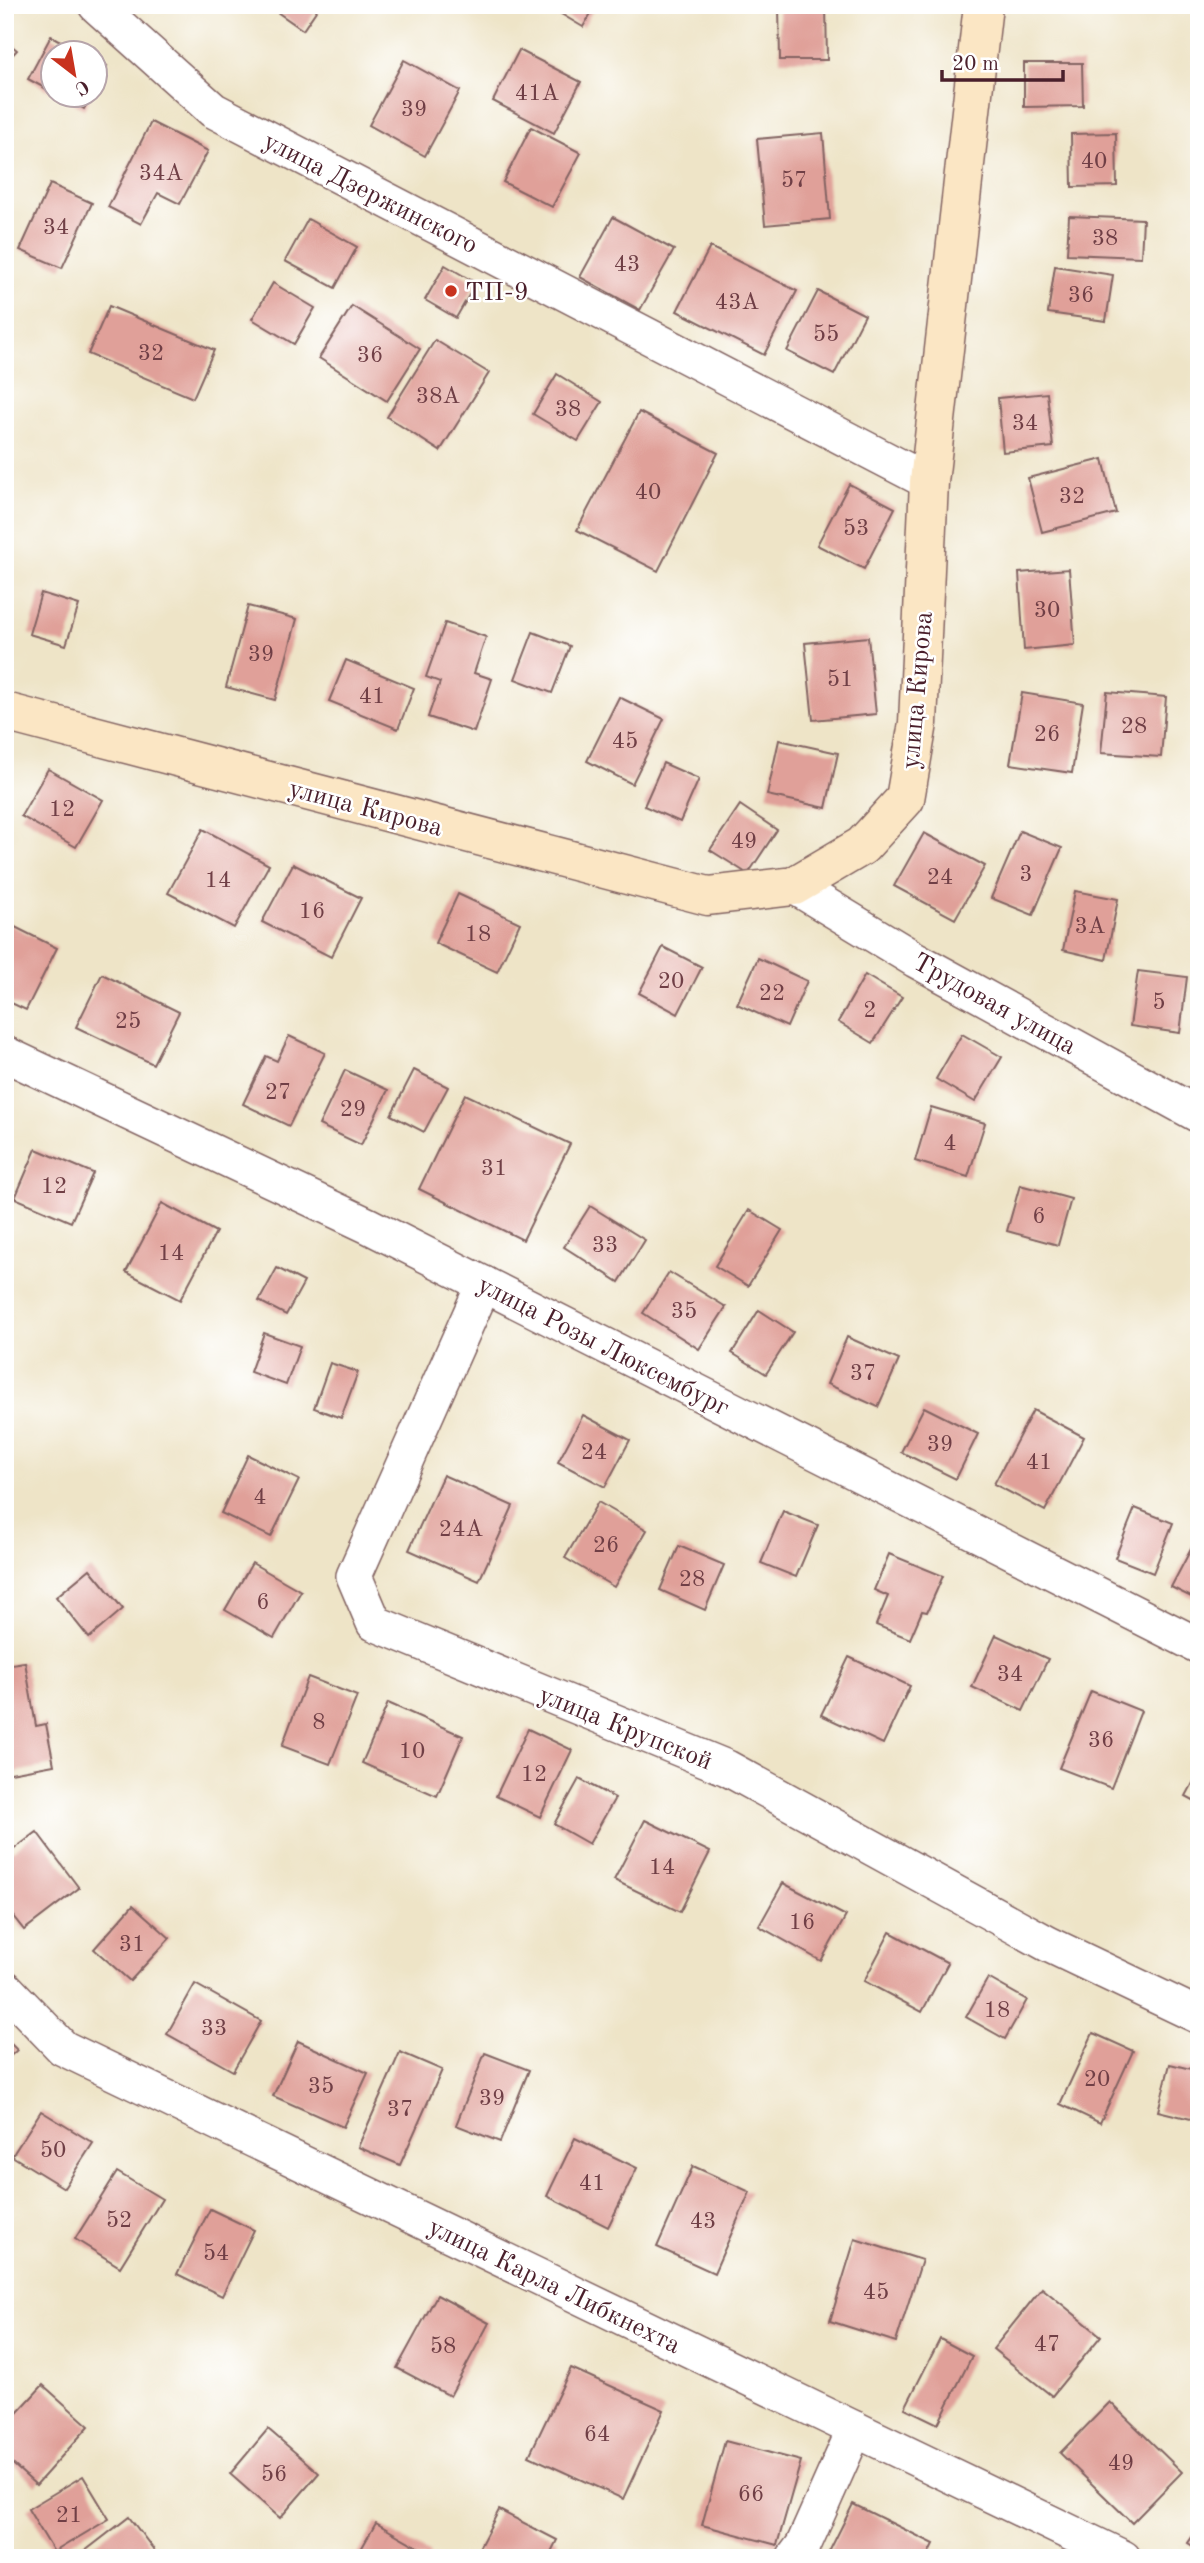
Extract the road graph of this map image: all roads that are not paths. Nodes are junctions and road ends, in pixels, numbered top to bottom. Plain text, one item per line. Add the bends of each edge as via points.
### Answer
1 (96, 5) edge
2 (983, 5) edge
3 (929, 482) junction
4 (5, 712) edge
5 (794, 886) junction
6 (5, 1054) edge
7 (1199, 1115) edge
8 (484, 1284) junction
9 (1199, 1646) edge
10 (5, 1988) edge
11 (1199, 2016) edge
12 (855, 2429) junction
13 (794, 2558) edge
14 (1123, 2558) edge

1 - 3 street, улица Дзержинского via 213,110
2 - 3 main road, улица Кирова
3 - 5 main road, улица Кирова via 918,723 905,799 863,846
4 - 5 main road, улица Кирова via 708,896
5 - 7 street, Трудовая улица via 916,960
6 - 8 street, улица Розы Люксембург
8 - 9 street, улица Розы Люксембург
8 - 11 street, улица Крупской via 354,1576 374,1623 727,1768 1048,1944
10 - 12 street, улица Карла Либкнехта via 62,2048
12 - 13 street
12 - 14 street, улица Карла Либкнехта

